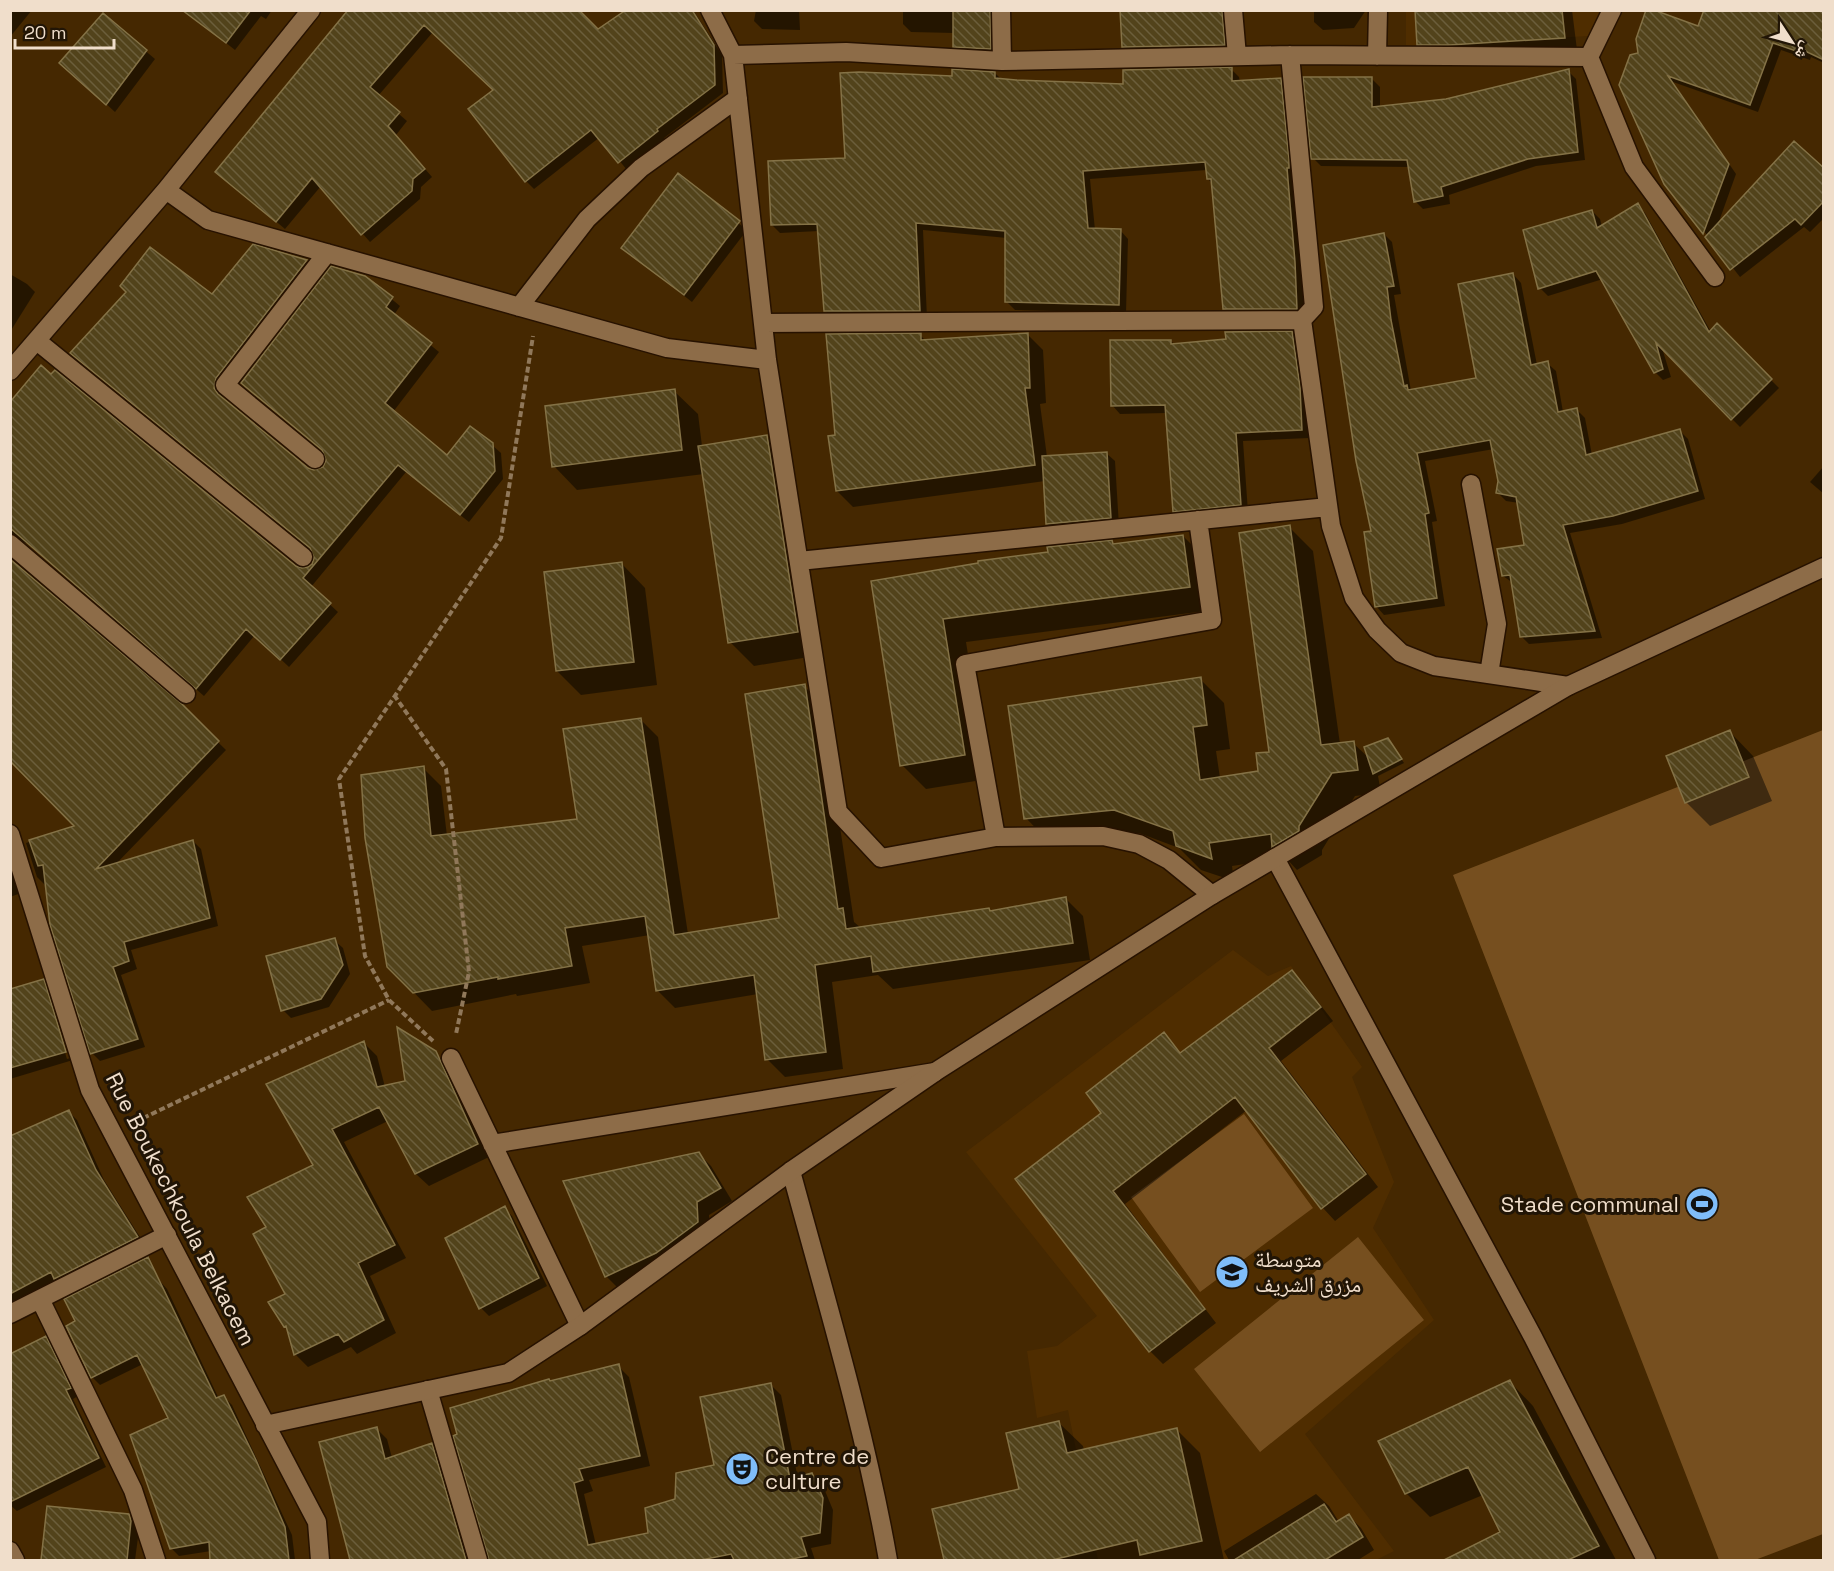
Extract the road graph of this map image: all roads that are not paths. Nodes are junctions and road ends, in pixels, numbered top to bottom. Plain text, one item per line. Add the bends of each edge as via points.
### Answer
1 (311, 10) edge
2 (710, 10) edge
3 (1001, 10) edge
4 (1233, 10) edge
5 (1378, 10) edge
6 (1612, 10) edge
7 (733, 55) junction
8 (1237, 56) junction
9 (1290, 56) junction
10 (1377, 56) junction
11 (1589, 57) junction
12 (1002, 61) junction
13 (738, 98) junction
14 (166, 190) junction
15 (327, 253) junction
16 (1715, 277) dead end
17 (528, 309) junction
18 (1302, 320) junction
19 (763, 323) junction
20 (37, 341) junction
21 (767, 360) junction
22 (10, 371) edge
23 (315, 459) dead end
24 (1471, 484) dead end
25 (1328, 507) junction
26 (1198, 520) junction
27 (10, 544) edge
28 (303, 557) dead end
29 (798, 561) junction
30 (1824, 567) edge
31 (1489, 674) junction
32 (1568, 686) junction
33 (186, 694) dead end
34 (10, 834) edge
35 (996, 837) junction
36 (1275, 858) junction
37 (1212, 895) junction
38 (451, 1058) road end
39 (935, 1072) junction
40 (492, 1144) junction
41 (791, 1171) junction
42 (167, 1235) junction
43 (40, 1299) junction
44 (10, 1314) edge
45 (579, 1326) junction
46 (428, 1390) junction
47 (266, 1425) junction
48 (10, 1551) edge
49 (15, 1560) edge
50 (156, 1560) edge
51 (320, 1560) edge
52 (478, 1560) edge
53 (888, 1560) edge
54 (1646, 1560) edge

1 - 14 street
2 - 7 street
3 - 12 street
4 - 8 street
5 - 10 street
6 - 11 street
7 - 12 street via 846,52
7 - 13 street
8 - 9 street
8 - 12 street
9 - 10 street
9 - 18 street via 1314,307
10 - 11 street
11 - 16 street via 1634,167
13 - 17 street via 641,168 587,219
13 - 19 street
14 - 15 street via 208,220
14 - 20 street
15 - 17 street
15 - 23 street via 225,385
17 - 21 street via 667,348
18 - 19 street
18 - 25 street
19 - 21 street
20 - 22 street
20 - 28 street
21 - 29 street
24 - 31 street via 1497,624
25 - 26 street
25 - 31 street via 1354,598 1377,630 1401,653 1434,666
26 - 29 street
26 - 35 street via 1212,620 965,664
27 - 33 street
29 - 35 street via 838,812 881,858
30 - 32 street
31 - 32 street
32 - 36 street
34 - 42 street, Rue Boukechkoula Belkacem via 90,1090
35 - 37 street via 1103,836 1139,844 1168,860
36 - 37 street
36 - 54 street via 1533,1337
37 - 39 street
38 - 40 street
39 - 40 street
39 - 41 street
40 - 45 street
41 - 45 street
41 - 53 street via 856,1410
42 - 43 street
42 - 47 street, Rue Boukechkoula Belkacem
43 - 44 street
43 - 50 street via 133,1490
45 - 46 street via 508,1373
46 - 47 street
46 - 52 street
47 - 51 street, Rue Boukechkoula Belkacem via 317,1522
48 - 49 street

